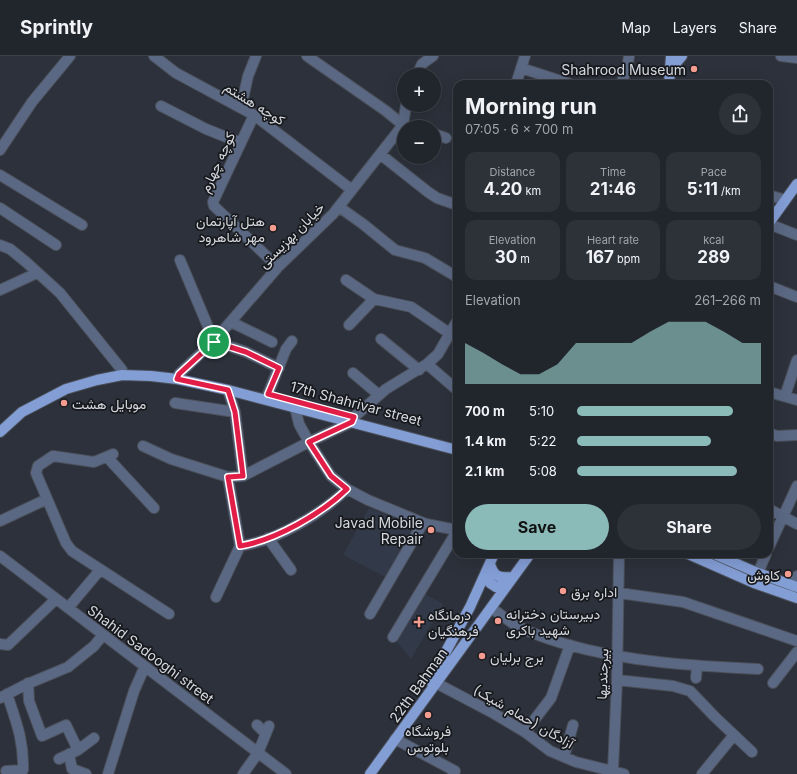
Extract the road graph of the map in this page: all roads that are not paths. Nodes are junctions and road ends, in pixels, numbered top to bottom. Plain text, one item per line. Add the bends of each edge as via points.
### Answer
1 (70, 56) edge
2 (255, 56) edge
3 (307, 56) edge
4 (433, 56) edge
5 (525, 56) edge
6 (629, 56) edge
7 (671, 56) edge
8 (682, 56) edge
9 (781, 56) edge
10 (156, 58) edge
11 (797, 58) edge
12 (420, 68) edge
13 (521, 68) junction
14 (670, 70) junction
15 (517, 80) edge
16 (558, 80) edge
17 (623, 80) edge
18 (669, 80) edge
19 (161, 106) dead end
20 (241, 108) junction
21 (254, 115) junction
22 (398, 120) edge
23 (397, 136) edge
24 (441, 136) edge
25 (446, 138) dead end
26 (241, 143) junction
27 (0, 150) edge
28 (380, 154) junction
29 (0, 175) edge
30 (797, 184) edge
31 (352, 190) junction
32 (773, 196) edge
33 (790, 198) edge
34 (453, 204) edge
35 (339, 207) junction
36 (0, 208) edge
37 (773, 218) edge
38 (82, 225) dead end
39 (773, 225) edge
40 (797, 235) edge
41 (0, 245) edge
42 (56, 245) dead end
43 (180, 260) dead end
44 (278, 267) junction
45 (37, 273) junction
46 (453, 274) edge
47 (346, 280) dead end
48 (773, 288) edge
49 (0, 290) edge
50 (797, 297) edge
51 (374, 299) junction
52 (231, 322) junction
53 (349, 325) dead end
54 (453, 327) edge
55 (449, 333) junction
56 (381, 339) dead end
57 (214, 342) junction
58 (272, 342) dead end
59 (289, 345) dead end
60 (797, 360) edge
61 (423, 367) junction
62 (279, 368) junction
63 (122, 370) junction
64 (353, 373) dead end
65 (178, 377) junction
66 (453, 387) edge
67 (228, 390) junction
68 (773, 393) edge
69 (268, 394) junction
70 (379, 394) junction
71 (785, 396) junction
72 (797, 400) edge
73 (176, 403) dead end
74 (295, 407) junction
75 (235, 412) junction
76 (353, 420) junction
77 (0, 425) edge
78 (0, 432) edge
79 (773, 435) edge
80 (797, 436) edge
81 (309, 442) junction
82 (453, 442) edge
83 (143, 446) dead end
84 (453, 449) edge
85 (243, 476) junction
86 (228, 477) junction
87 (797, 486) edge
88 (347, 489) junction
89 (48, 499) junction
90 (154, 508) dead end
91 (773, 511) edge
92 (783, 516) junction
93 (0, 521) edge
94 (423, 523) junction
95 (797, 524) edge
96 (453, 530) edge
97 (268, 538) junction
98 (453, 538) edge
99 (773, 539) edge
100 (240, 546) junction
101 (0, 556) edge
102 (492, 558) edge
103 (527, 558) edge
104 (619, 558) edge
105 (697, 558) edge
106 (724, 558) edge
107 (764, 558) edge
108 (490, 564) junction
109 (100, 570) junction
110 (291, 570) dead end
111 (758, 573) junction
112 (485, 575) junction
113 (797, 576) edge
114 (509, 581) junction
115 (795, 587) edge
116 (619, 593) junction
117 (216, 597) dead end
118 (797, 598) edge
119 (56, 599) junction
120 (68, 608) junction
121 (491, 608) junction
122 (168, 614) dead end
123 (370, 614) dead end
124 (103, 635) junction
125 (393, 637) dead end
126 (797, 641) edge
127 (0, 644) edge
128 (570, 645) junction
129 (797, 652) edge
130 (616, 656) junction
131 (145, 666) junction
132 (697, 666) junction
133 (758, 669) dead end
134 (696, 678) dead end
135 (617, 680) junction
136 (436, 683) junction
137 (773, 683) dead end
138 (28, 684) junction
139 (3, 696) edge
140 (256, 725) dead end
141 (573, 725) dead end
142 (525, 732) junction
143 (734, 735) junction
144 (94, 738) dead end
145 (395, 739) junction
146 (74, 752) junction
147 (752, 752) dead end
148 (258, 753) junction
149 (564, 757) junction
150 (60, 759) dead end
151 (613, 770) junction
152 (6, 771) dead end
153 (454, 772) edge
154 (86, 774) edge
155 (108, 774) edge
156 (243, 774) edge
157 (286, 774) edge
158 (363, 774) edge
159 (370, 774) edge
160 (624, 774) edge
161 (702, 774) edge

1 - 27 street via 32,102
2 - 20 street
3 - 22 street
4 - 12 street
5 - 13 street
6 - 17 street
7 - 14 main road
8 - 14 main road
9 - 11 street
10 - 20 street, کوچه هشتم via 176,73
13 - 15 street
13 - 16 street
14 - 18 main road
19 - 26 street
20 - 21 street, کوچه هشتم
21 - 26 street, کوچه چهارم
21 - 31 street, کوچه هشتم
23 - 28 street, خیابان بهزیستی
24 - 25 street
26 - 44 street, کوچه چهارم via 213,202 214,206
28 - 31 street, خیابان بهزیستی
28 - 34 street via 437,198
29 - 38 street
30 - 33 main road
31 - 35 street, خیابان بهزیستی
32 - 33 street
33 - 37 main road
35 - 44 street, خیابان بهزیستی
35 - 46 street via 395,250 426,258
36 - 42 street
39 - 40 street
41 - 45 street via 10,249
43 - 57 street
44 - 52 street, خیابان بهزیستی
45 - 49 street
45 - 63 street via 60,293
47 - 51 street
48 - 50 street
51 - 53 street
51 - 55 street via 411,307
52 - 57 street, خیابان بهزیستی
52 - 58 street
54 - 55 street
55 - 61 street via 438,354
56 - 61 street
57 - 62 street via 246,352
57 - 65 street, خیابان بهزیستی
59 - 62 street
60 - 71 street
61 - 66 street
61 - 70 street
62 - 69 street
63 - 65 main road, 17th Shahrivar street via 152,370
63 - 77 main road, 17th Shahrivar street via 82,378 50,391 19,408
64 - 70 street
65 - 67 main road, 17th Shahrivar street
65 - 69 main road, 17th Shahrivar street via 229,384
65 - 78 main road, 17th Shahrivar street via 122,375 84,384 59,393 22,412
67 - 74 main road, 17th Shahrivar street
67 - 75 street
68 - 71 street
69 - 76 main road, 17th Shahrivar street
70 - 76 street
71 - 72 street
73 - 75 street
74 - 76 main road, 17th Shahrivar street
74 - 81 street via 299,424
75 - 85 street
76 - 81 street
76 - 82 main road, 17th Shahrivar street
76 - 84 main road, 17th Shahrivar street
79 - 80 street
81 - 85 street
81 - 88 street via 331,476
83 - 86 street via 171,459
85 - 86 street
86 - 100 street
87 - 92 street
88 - 94 street
88 - 97 street via 312,516
89 - 90 street via 36,473 38,466 53,456 94,462 110,455
89 - 93 street
89 - 109 street via 72,551
91 - 92 street
92 - 95 street
92 - 99 street
94 - 96 street
94 - 123 street
97 - 100 street
97 - 110 street
98 - 125 street
100 - 117 street
101 - 119 street, Shahid Sadooghi street
102 - 108 main road
103 - 114 main road, 22th Bahman
104 - 116 street, بیرجندیها
105 - 118 main road via 754,583
106 - 111 main road
107 - 111 street
108 - 112 main road
108 - 114 main road via 493,572
109 - 120 street
109 - 122 street
111 - 115 main road
112 - 114 main road via 496,587
112 - 158 main road via 438,669 418,701
113 - 115 street
114 - 121 main road, 22th Bahman
116 - 126 street via 683,602
116 - 130 street, بیرجندیها
119 - 120 street, Shahid Sadooghi street
119 - 127 street via 8,645
120 - 124 street, Shahid Sadooghi street
121 - 128 street via 514,624 544,638
121 - 136 main road, 22th Bahman
124 - 131 street, Shahid Sadooghi street
124 - 138 street via 94,646 68,667
128 - 130 street
128 - 142 street via 551,698
129 - 137 street
130 - 132 street
130 - 135 street, بیرجندیها
131 - 148 street, Shahid Sadooghi street
131 - 155 street via 134,691
132 - 133 street
132 - 134 street
135 - 143 street via 674,686 690,691
135 - 151 street, بیرجندیها
136 - 142 street, آزادگان (حمام شیک)
136 - 145 main road, 22th Bahman
138 - 139 street
138 - 146 street via 29,701 42,736 66,725
139 - 152 street via 20,730 24,760 23,770
140 - 148 street via 268,730
141 - 149 street
142 - 149 street, آزادگان (حمام شیک) via 546,748
143 - 147 street
143 - 161 street
144 - 146 street
145 - 153 street
145 - 159 main road, 22th Bahman
146 - 150 street
146 - 154 street via 72,769
148 - 156 street
148 - 157 street, Shahid Sadooghi street
149 - 151 street, آزادگان (حمام شیک)
151 - 160 street, آزادگان (حمام شیک)

